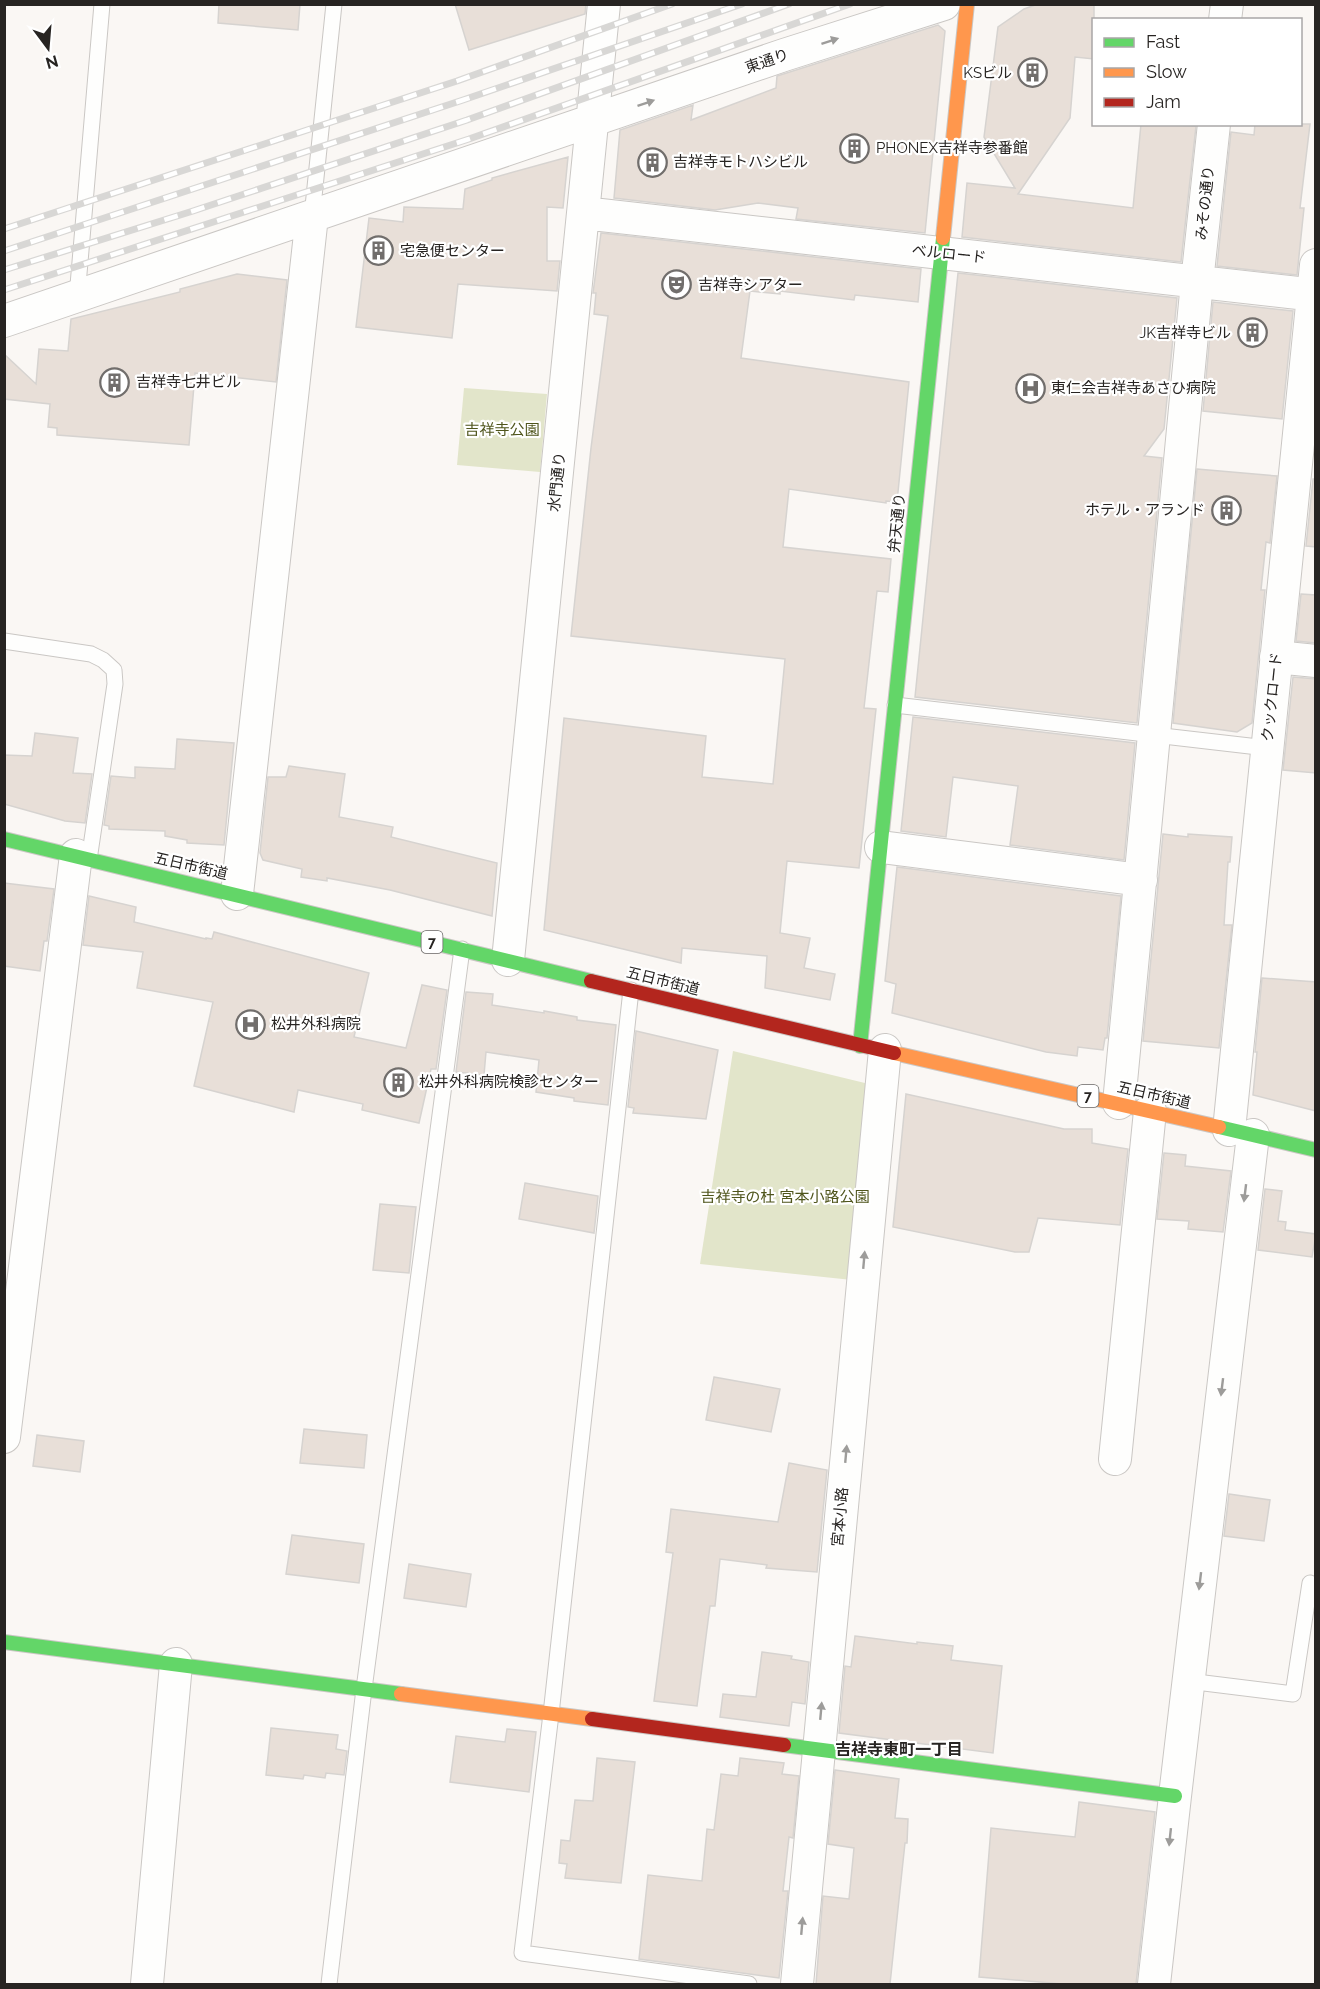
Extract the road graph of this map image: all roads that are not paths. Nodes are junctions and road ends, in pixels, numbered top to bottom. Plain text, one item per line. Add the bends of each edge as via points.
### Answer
1 (102, 4) edge
2 (334, 4) edge
3 (604, 4) edge
4 (945, 4) edge
5 (967, 4) edge
6 (590, 123) junction
7 (1214, 126) edge
8 (583, 213) junction
9 (312, 216) junction
10 (942, 253) junction
11 (1197, 282) junction
12 (1314, 285) edge
13 (77, 298) junction
14 (4, 321) edge
15 (4, 641) edge
16 (1276, 657) junction
17 (1316, 661) edge
18 (896, 705) junction
19 (1154, 735) junction
20 (1267, 748) junction
21 (4, 839) edge
22 (881, 847) junction
23 (83, 858) junction
24 (1141, 880) junction
25 (237, 894) junction
26 (462, 949) junction
27 (508, 960) junction
28 (631, 990) junction
29 (872, 1048) junction
30 (1119, 1103) junction
31 (1150, 1111) junction
32 (1241, 1132) junction
33 (1316, 1150) edge
34 (4, 1437) edge
35 (1115, 1459) dead end
36 (1310, 1583) dead end
37 (4, 1642) edge
38 (176, 1664) junction
39 (1188, 1681) junction
40 (363, 1689) junction
41 (551, 1714) junction
42 (818, 1749) junction
43 (1174, 1796) junction
44 (147, 1984) edge
45 (329, 1984) edge
46 (749, 1984) edge
47 (797, 1984) edge
48 (1154, 1984) edge

1 - 13 lane
2 - 9 lane
3 - 6 street, 水門通り
6 -> 4 street, 東通り
5 - 10 street, 弁天通り
6 - 8 street, 水門通り
6 - 9 street, 東通り
7 - 11 street, みその通り
8 - 10 street, ベルロード
8 - 27 street, 水門通り
9 - 13 street, 東通り
9 - 25 street
10 - 11 street, ベルロード
10 - 18 street, 弁天通り
11 - 12 street, ベルロード
11 - 19 street, みその通り
12 - 16 street, クックロード
13 - 14 street, 東通り
15 - 23 lane via 91,654 114,670 115,684
16 - 17 street
16 - 20 street, クックロード
18 - 19 lane
18 - 22 street, 弁天通り
19 - 20 lane
19 - 24 street, みその通り
20 - 32 street, クックロード
21 - 23 street, 五日市街道 / 7
22 - 24 street
22 - 29 street, 弁天通り
23 - 25 street, 五日市街道 / 7
23 - 34 street
24 - 30 street, みその通り
25 - 26 street, 五日市街道 / 7
26 - 27 street, 五日市街道 / 7
26 - 40 lane
27 - 28 street, 五日市街道 / 7
28 - 29 street, 五日市街道 / 7
28 - 41 lane
29 - 30 street, 五日市街道 / 7
42 -> 29 street, 宮本小路
30 - 31 street, 五日市街道 / 7
31 - 32 street, 五日市街道 / 7
31 - 35 street
32 - 33 street, 五日市街道 / 7
32 -> 39 street, クックロード
36 - 39 lane via 1293,1694
37 - 38 street
38 - 40 street
38 - 44 street
39 - 43 street, クックロード
40 - 41 street
40 - 45 lane
41 - 42 street
41 - 46 lane via 522,1953
42 - 43 street
47 -> 42 street, 宮本小路
43 -> 48 street, クックロード

